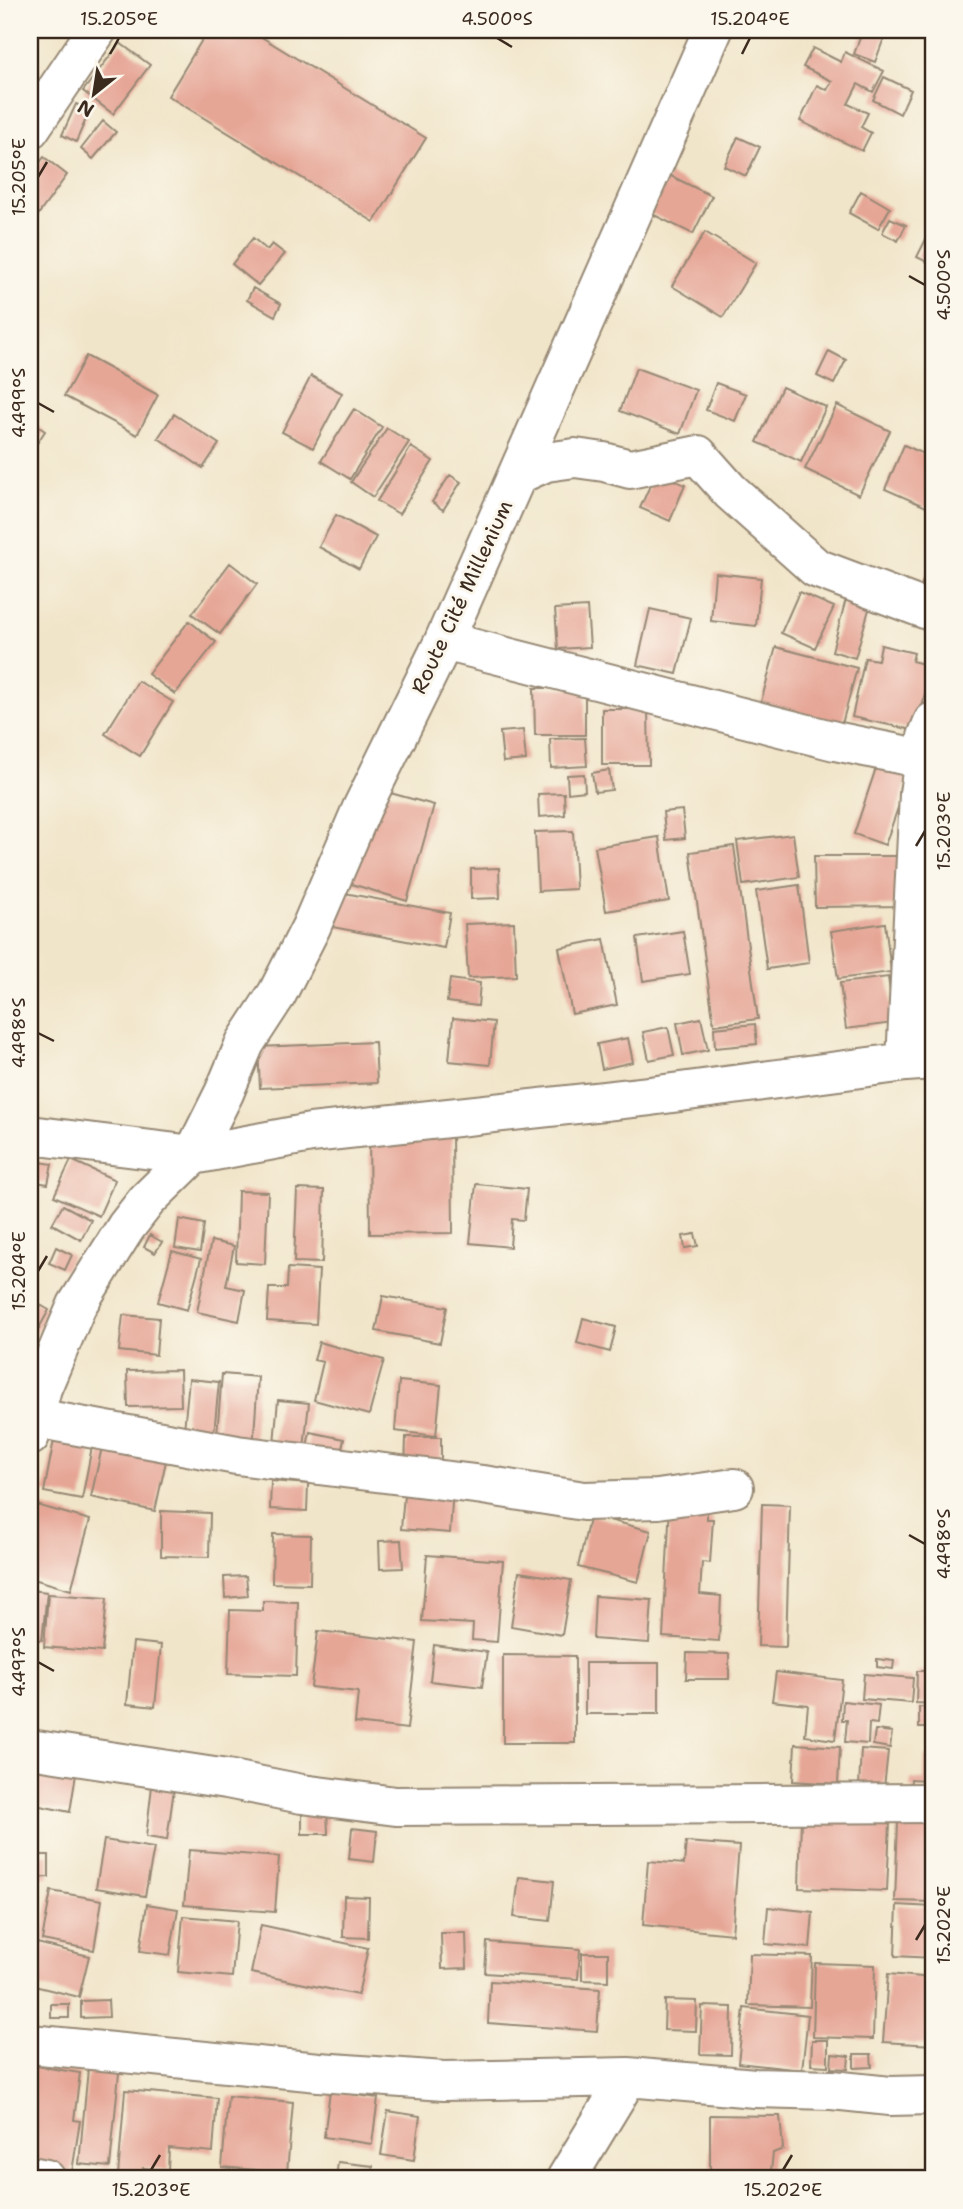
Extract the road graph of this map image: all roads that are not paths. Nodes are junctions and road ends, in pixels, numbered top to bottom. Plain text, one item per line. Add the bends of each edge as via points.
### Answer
1 (97, 30) edge
2 (713, 30) edge
3 (30, 129) edge
4 (517, 475) junction
5 (933, 612) edge
6 (444, 641) junction
7 (933, 722) edge
8 (923, 759) junction
9 (920, 1061) edge
10 (30, 1135) edge
11 (193, 1155) junction
12 (31, 1424) edge
13 (734, 1488) dead end
14 (30, 1749) edge
15 (933, 1803) edge
16 (30, 2044) edge
17 (628, 2077) junction
18 (933, 2095) edge
19 (30, 2176) edge
20 (46, 2179) edge
21 (566, 2179) edge

1 - 3 street
2 - 4 street, Route Cité Millenium
4 - 5 street via 546,462 575,458 630,469 698,455 730,491 816,568
4 - 6 street, Route Cité Millenium
6 - 8 street via 835,741
6 - 11 street, Route Cité Millenium via 362,808 311,927 245,1043
7 - 8 street
8 - 9 street via 917,819
9 - 11 street via 311,1132
10 - 11 street
11 - 12 street, Route Cité Millenium via 147,1200 97,1271 59,1344
12 - 13 street via 584,1501 658,1499
14 - 15 street via 396,1806
16 - 17 street via 444,2081
17 - 18 street via 890,2096
17 - 21 street
19 - 20 street

